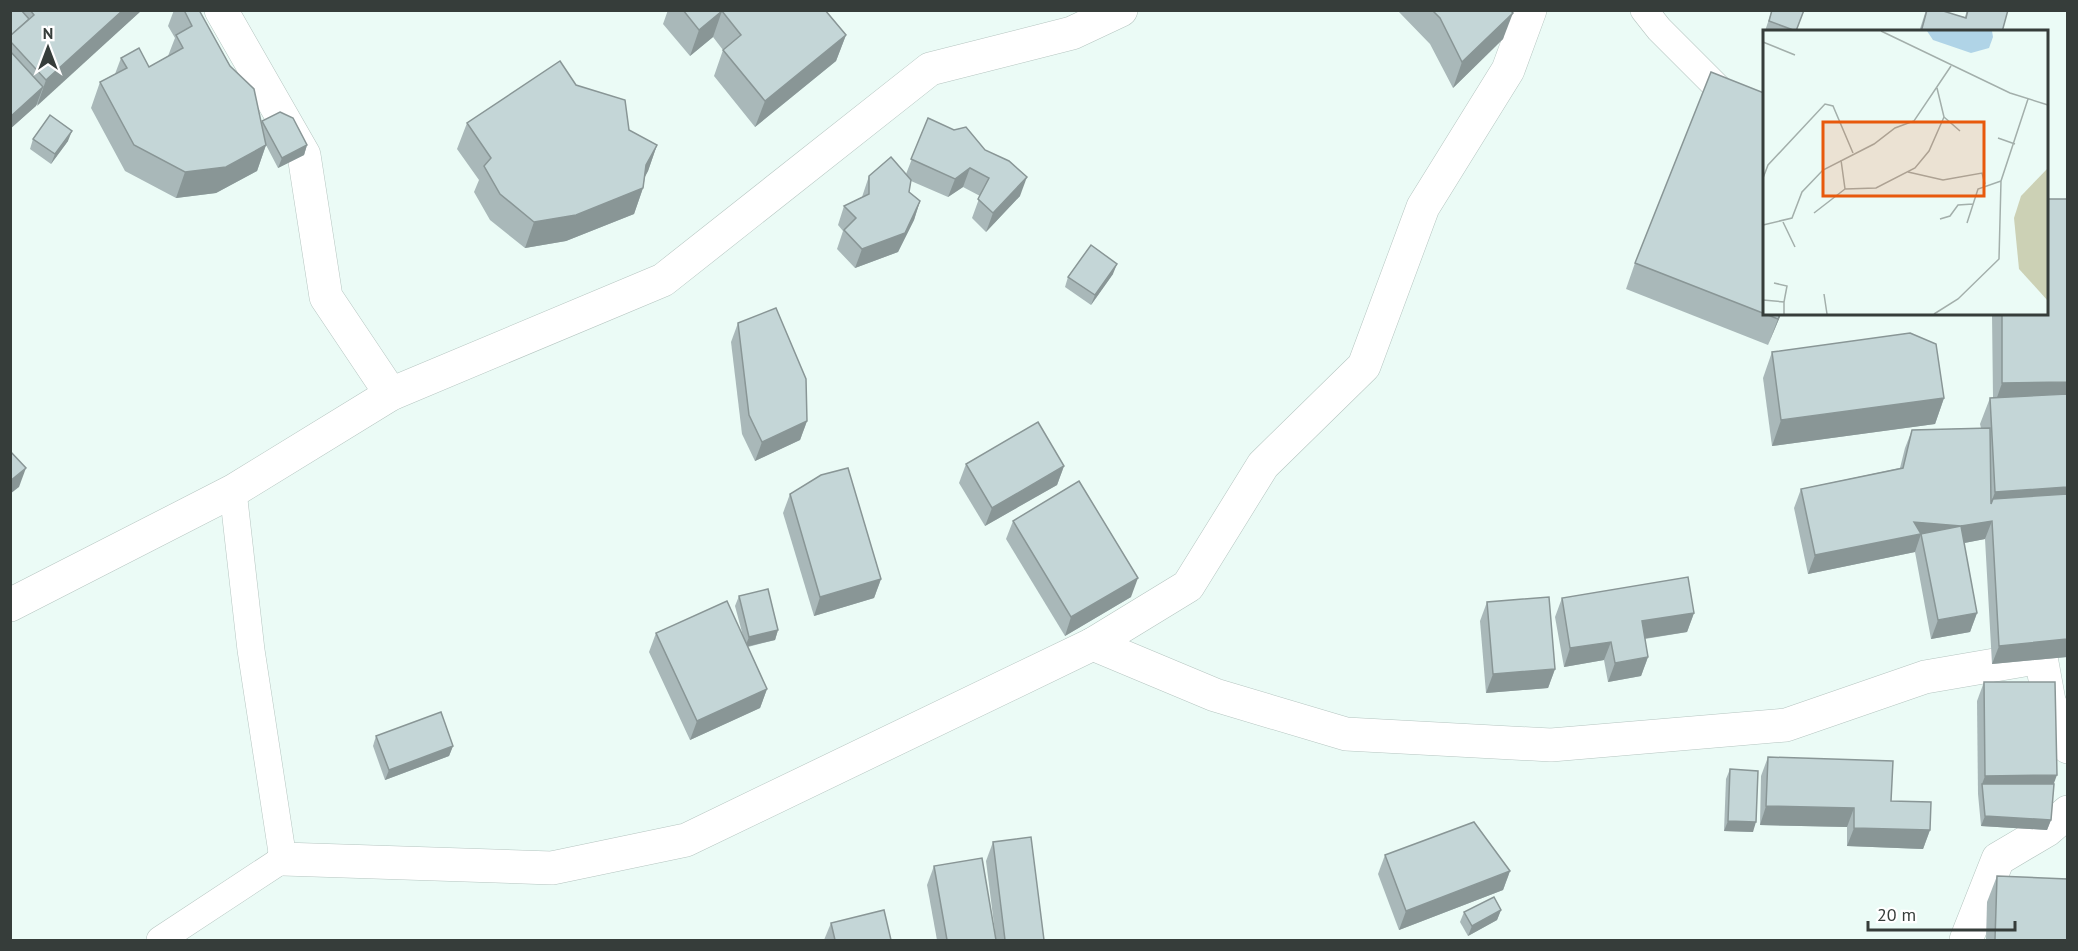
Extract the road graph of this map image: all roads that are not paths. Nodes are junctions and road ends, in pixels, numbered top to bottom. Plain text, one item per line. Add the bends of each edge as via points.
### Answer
1 (221, 10) edge
2 (1121, 10) edge
3 (1530, 10) edge
4 (1644, 10) edge
5 (1759, 111) edge
6 (391, 394) junction
7 (233, 491) junction
8 (10, 605) edge
9 (1093, 644) junction
10 (2067, 747) edge
11 (2067, 812) edge
12 (283, 859) junction
13 (160, 940) edge
14 (1966, 940) edge

1 - 6 street via 304,155 326,297
2 - 6 street via 1072,33 930,69 663,280
3 - 9 street via 1508,70 1423,207 1364,366 1263,465 1188,586
4 - 5 lane via 1732,102
6 - 7 street
7 - 8 street
7 - 12 lane via 251,650
9 - 10 street via 1215,694 1346,734 1551,745 1786,725 1925,678 2041,657 2049,701
9 - 12 street via 686,840 552,868
11 - 14 street via 2047,830 1998,859
12 - 13 lane

